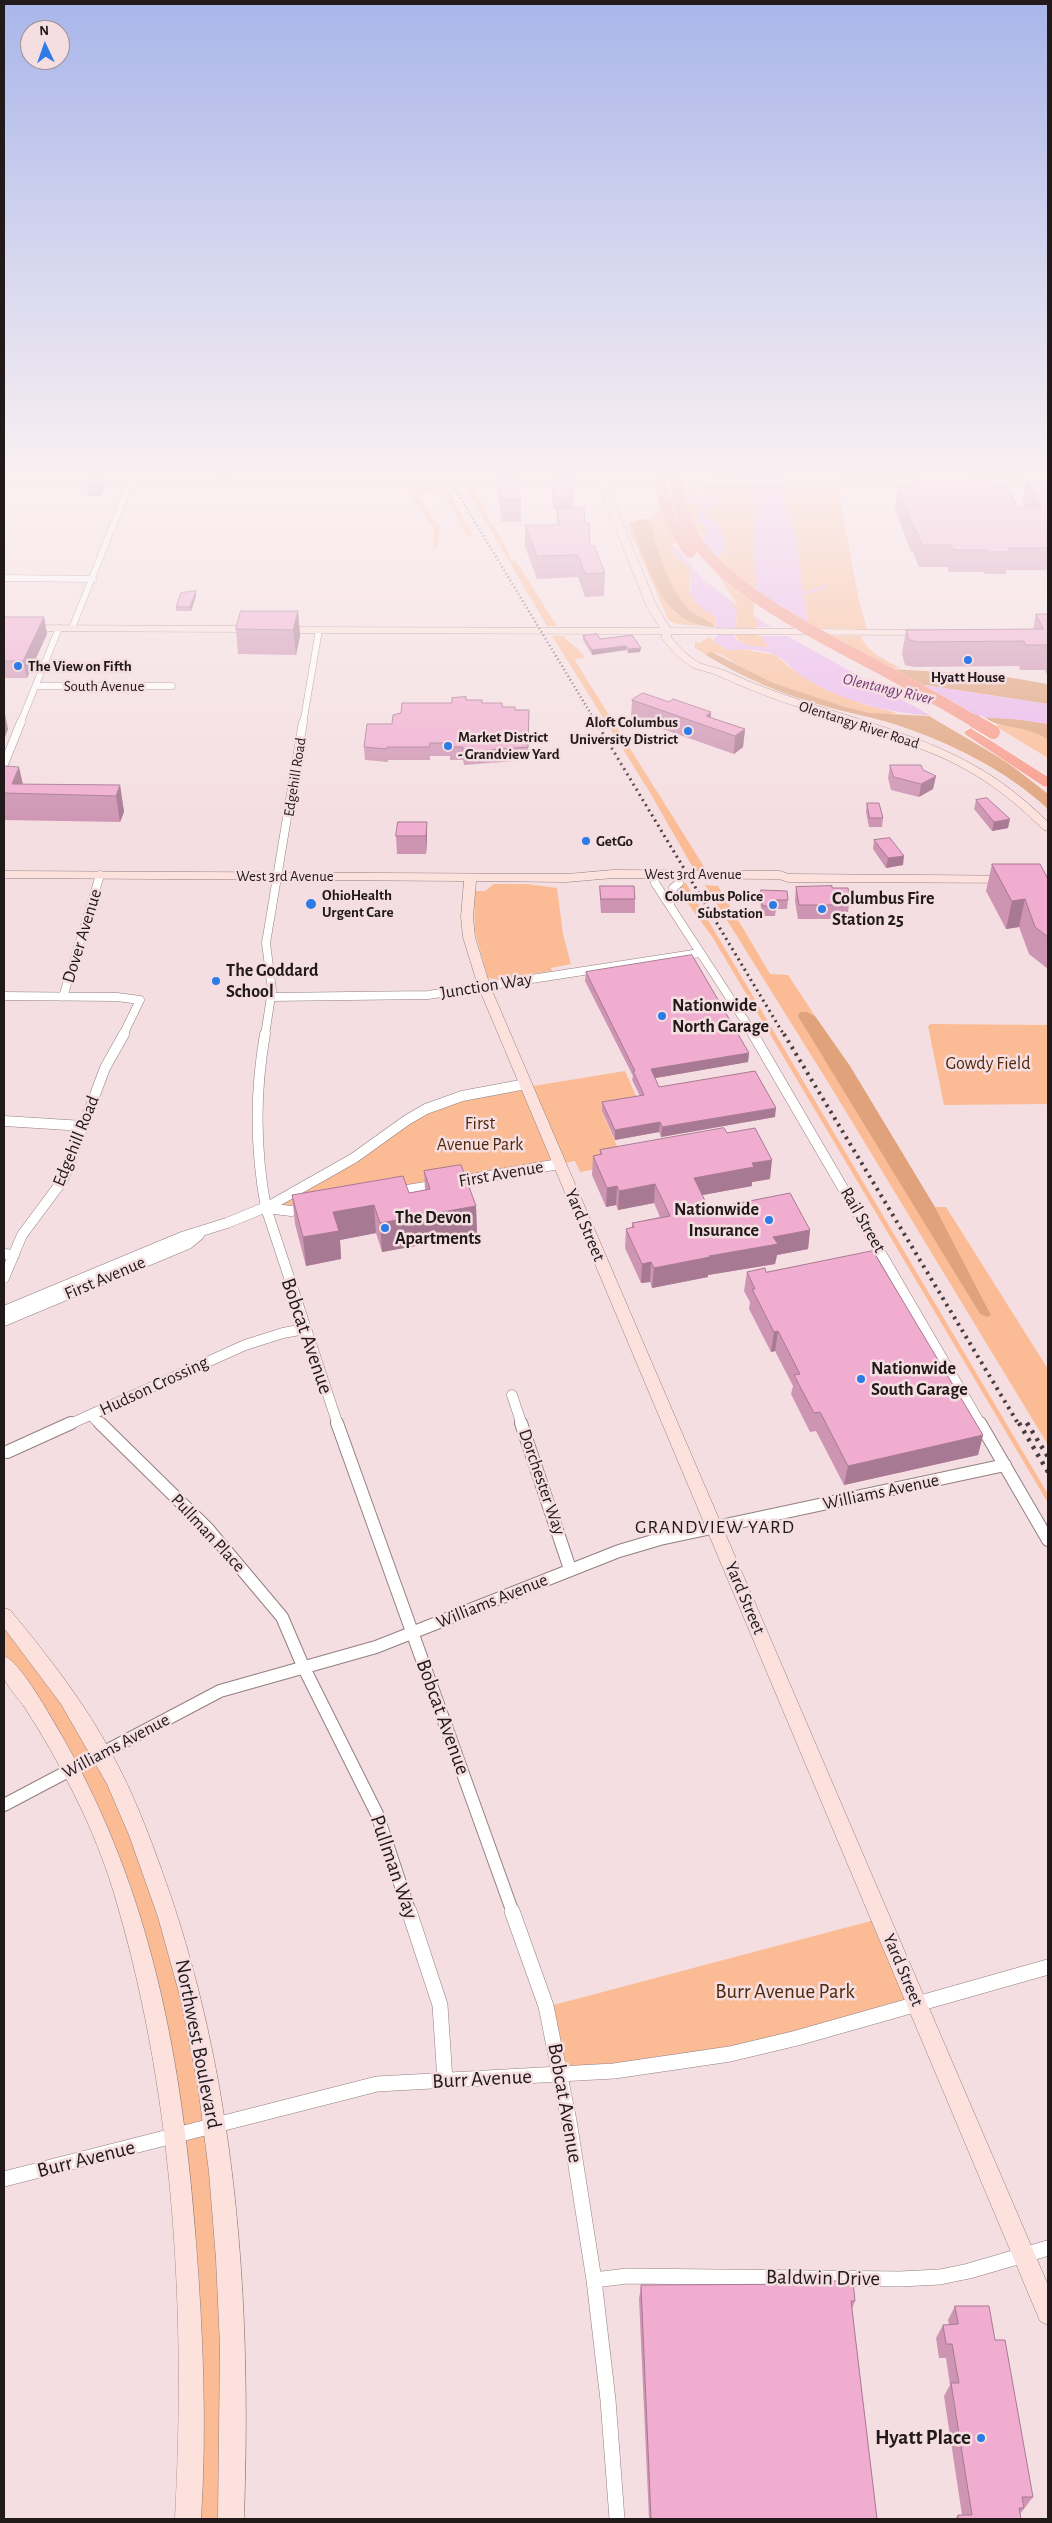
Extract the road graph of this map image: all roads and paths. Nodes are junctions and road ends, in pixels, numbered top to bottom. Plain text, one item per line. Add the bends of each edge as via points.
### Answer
1 (88, 592) edge
2 (646, 592) edge
3 (731, 592) edge
4 (750, 592) edge
5 (4, 628) edge
6 (59, 628) junction
7 (72, 628) junction
8 (319, 630) junction
9 (667, 632) junction
10 (932, 632) edge
11 (36, 686) junction
12 (172, 686) dead end
13 (4, 764) edge
14 (1048, 768) edge
15 (1048, 783) edge
16 (1048, 828) edge
17 (744, 874) junction
18 (4, 875) edge
19 (100, 876) junction
20 (279, 876) junction
21 (470, 876) junction
22 (566, 878) junction
23 (788, 878) junction
24 (1048, 879) edge
25 (655, 883) junction
26 (679, 883) junction
27 (670, 904) junction
28 (268, 925) joint
29 (700, 953) junction
30 (484, 986) junction
31 (4, 996) edge
32 (63, 997) junction
33 (271, 997) junction
34 (526, 1084) junction
35 (4, 1121) edge
36 (84, 1126) junction
37 (559, 1164) junction
38 (388, 1194) edge
39 (320, 1206) edge
40 (266, 1208) junction
41 (204, 1232) junction
42 (9, 1254) edge
43 (4, 1278) edge
44 (4, 1312) edge
45 (4, 1321) edge
46 (305, 1329) junction
47 (512, 1395) dead end
48 (91, 1415) junction
49 (7, 1452) dead end
50 (1005, 1465) junction
51 (714, 1527) junction
52 (1048, 1540) edge
53 (570, 1570) junction
54 (4, 1615) edge
55 (413, 1633) junction
56 (4, 1664) edge
57 (303, 1666) junction
58 (102, 1753) junction
59 (73, 1768) junction
60 (4, 1805) edge
61 (1048, 1967) edge
62 (917, 2003) junction
63 (560, 2075) junction
64 (445, 2081) junction
65 (216, 2125) junction
66 (176, 2137) junction
67 (4, 2180) edge
68 (1048, 2248) edge
69 (1024, 2255) junction
70 (594, 2280) junction
71 (1048, 2313) edge
72 (188, 2519) edge
73 (231, 2519) edge
74 (616, 2519) edge

1 - 7 street
2 - 9 street, Olentangy River Road
3 - 15 highway, bridge via 775,621 971,732
4 - 14 highway, bridge via 788,617 992,732
5 - 6 street
6 - 7 street
6 - 11 street
7 - 8 street
8 - 9 street
8 - 20 street, Edgehill Road
9 - 10 street, bridge
9 - 16 street, Olentangy River Road via 666,637 679,652 697,666 712,668 773,697 888,731 938,751 992,780 1019,799
11 - 12 street, South Avenue
11 - 13 street
17 - 22 street, West 3rd Avenue via 613,874
17 - 23 street, West 3rd Avenue
17 - 25 street via 664,876
18 - 19 street, West 3rd Avenue
19 - 20 street, West 3rd Avenue
19 - 32 street, Dover Avenue
20 - 21 street, West 3rd Avenue
20 - 28 street, Edgehill Road
21 - 22 street, West 3rd Avenue
21 - 30 street, Yard Street via 469,937
22 - 25 street, West 3rd Avenue via 578,882
23 - 24 street, West 3rd Avenue
23 - 26 street, West 3rd Avenue via 781,882
25 - 26 street, West 3rd Avenue
25 - 27 street, Rail Street
26 - 27 street via 673,888
27 - 29 street, Rail Street
28 - 33 street, Bobcat Avenue via 266,943 272,973
29 - 30 street, Junction Way
29 - 50 street, Rail Street via 766,1055
30 - 33 street, Junction Way via 404,997
30 - 34 street, Yard Street
31 - 32 street
32 - 36 street, Edgehill Road via 140,1000 105,1068
33 - 40 street, Bobcat Avenue via 257,1111 260,1176
34 - 37 street, Yard Street
34 - 40 street, First Avenue via 468,1094 425,1109 355,1158
35 - 36 street
36 - 42 street, Edgehill Road via 63,1180
37 - 38 street, First Avenue
37 - 51 street, Yard Street
39 - 40 street, First Avenue via 291,1210
40 - 41 street, First Avenue
40 - 46 street, Bobcat Avenue
41 - 44 street, First Avenue via 182,1237
41 - 45 street, First Avenue via 188,1244
42 - 43 street, Edgehill Road
46 - 48 street, Hudson Crossing via 245,1344
46 - 55 street, Bobcat Avenue
47 - 53 street, Dorchester Way
48 - 49 street, Hudson Crossing
48 - 57 street, Pullman Place via 208,1530 263,1592 282,1617
50 - 51 street, Williams Avenue
50 - 52 street, Rail Street
51 - 53 street, Williams Avenue via 639,1544
51 - 62 street, Yard Street
53 - 55 street, Williams Avenue
54 - 58 street, Northwest Boulevard via 48,1668
55 - 57 street, Williams Avenue via 376,1647
55 - 63 street, Bobcat Avenue via 546,2007
56 - 59 street, Northwest Boulevard
57 - 58 street, Williams Avenue via 220,1691
57 - 64 street, Pullman Way via 377,1814 440,2005
58 - 59 street, Williams Avenue
58 - 65 street, Northwest Boulevard via 170,1917 187,1981
59 - 60 street, Williams Avenue
59 - 66 street, Northwest Boulevard via 104,1834 129,1905 161,2036
61 - 62 street, Burr Avenue
62 - 63 street, Burr Avenue via 730,2054 614,2071
62 - 69 street, Yard Street
63 - 64 street, Burr Avenue
63 - 70 street, Bobcat Avenue
64 - 65 street, Burr Avenue via 377,2084
65 - 66 street, Burr Avenue
65 - 73 street, Northwest Boulevard via 230,2278 234,2439
66 - 67 street, Burr Avenue
66 - 72 street, Northwest Boulevard via 188,2282 192,2444
68 - 69 street, Baldwin Drive
69 - 70 street, Baldwin Drive via 940,2277 628,2276
69 - 71 street, Yard Street
70 - 74 street, Bobcat Avenue

